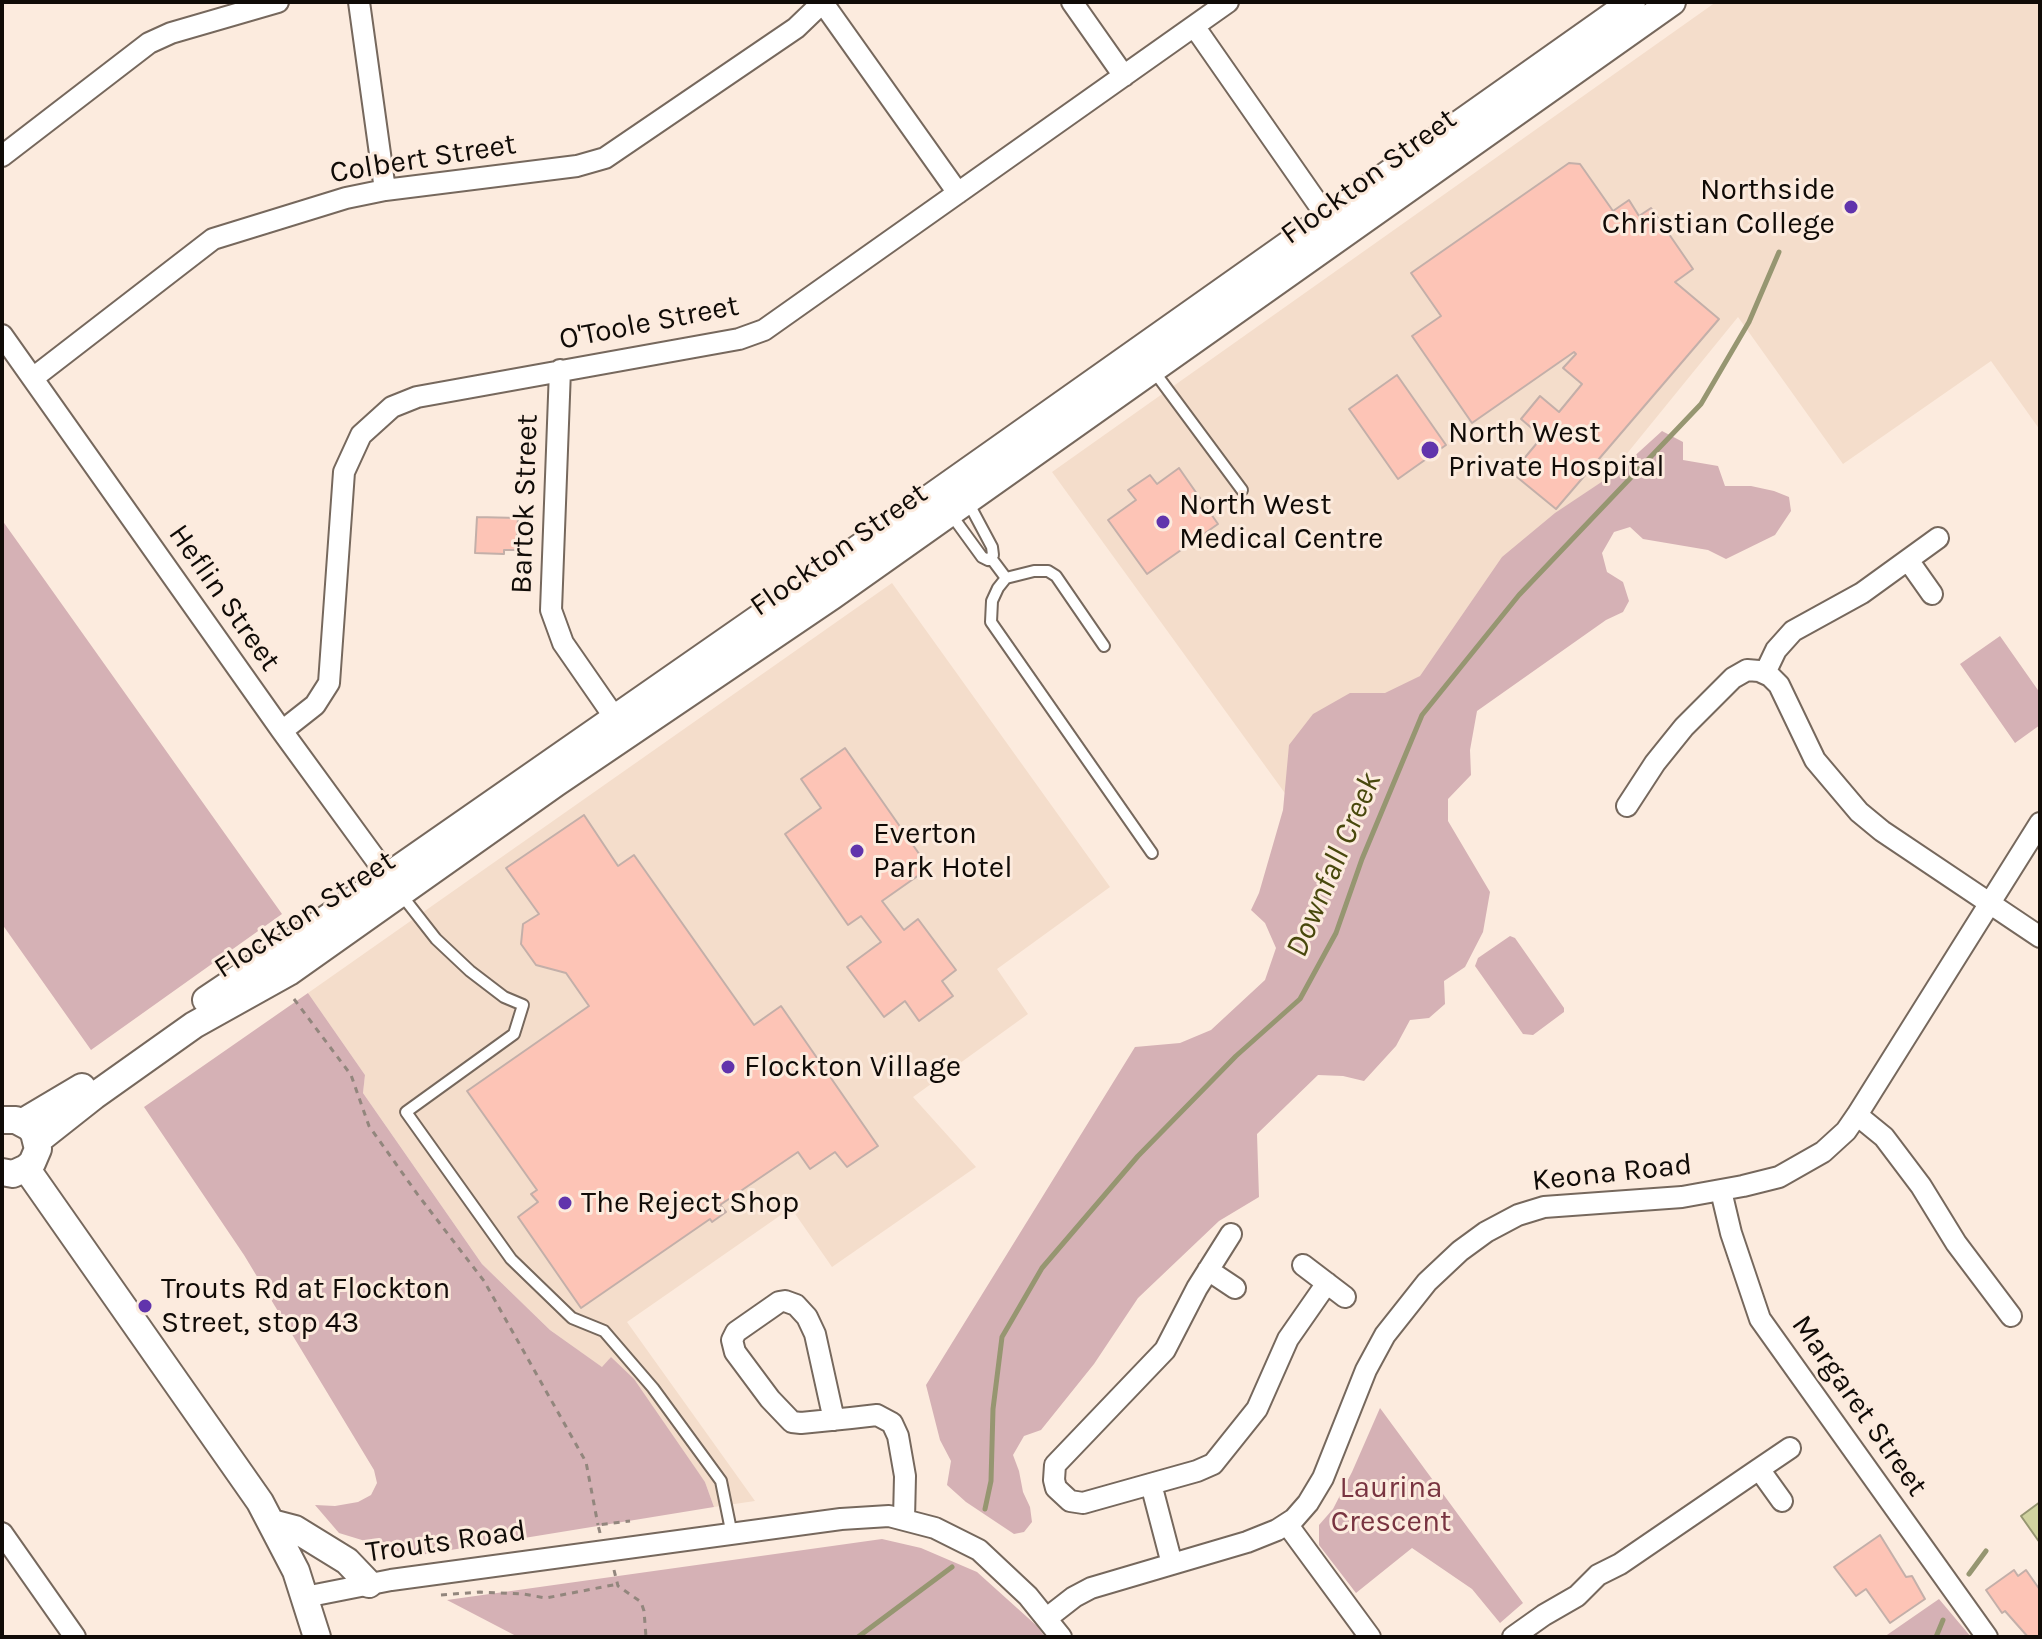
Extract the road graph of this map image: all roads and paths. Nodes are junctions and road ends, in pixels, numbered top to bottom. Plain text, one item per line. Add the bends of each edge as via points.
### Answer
1 (278, 2) edge
2 (359, 2) edge
3 (1072, 2) edge
4 (1228, 2) edge
5 (1632, 2) edge
6 (1672, 2) edge
7 (823, 3) edge
8 (1194, 26) junction
9 (1124, 76) junction
10 (2, 156) edge
11 (385, 190) junction
12 (958, 193) junction
13 (1334, 227) junction
14 (2, 335) edge
15 (560, 370) junction
16 (1153, 370) junction
17 (33, 378) junction
18 (1242, 490) dead end
19 (958, 507) junction
20 (1938, 538) dead end
21 (991, 558) junction
22 (1908, 560) junction
23 (1006, 578) junction
24 (1932, 594) dead end
25 (1104, 646) dead end
26 (1765, 673) junction
27 (615, 718) junction
28 (282, 731) junction
29 (1627, 806) dead end
30 (2040, 823) edge
31 (1152, 853) dead end
32 (394, 885) junction
33 (1991, 902) junction
34 (2040, 937) edge
35 (294, 999) dead end
36 (1857, 1115) junction
37 (21, 1128) edge
38 (14, 1170) edge
39 (1721, 1191) junction
40 (1231, 1234) dead end
41 (1303, 1265) dead end
42 (1208, 1270) junction
43 (1327, 1283) junction
44 (1235, 1288) dead end
45 (1345, 1297) dead end
46 (2011, 1316) dead end
47 (834, 1420) junction
48 (1790, 1448) dead end
49 (1759, 1469) junction
50 (1151, 1484) junction
51 (1782, 1501) dead end
52 (904, 1519) junction
53 (630, 1521) dead end
54 (272, 1523) junction
55 (1287, 1524) junction
56 (598, 1525) junction
57 (2, 1533) edge
58 (732, 1535) junction
59 (602, 1538) dead end
60 (1172, 1564) junction
61 (613, 1566) dead end
62 (369, 1584) junction
63 (618, 1584) junction
64 (441, 1595) dead end
65 (305, 1597) junction
66 (1047, 1618) junction
67 (75, 1637) edge
68 (317, 1637) edge
69 (646, 1637) edge
70 (1061, 1637) edge
71 (1370, 1637) edge
72 (1513, 1637) edge
73 (1987, 1637) edge

1 - 10 street via 149,43
2 - 11 street
3 - 9 street
4 - 8 street, O'Toole Street
5 - 13 street, Flockton Street
6 - 13 street, Flockton Street
7 - 11 street, Colbert Street via 796,28 605,158
7 - 12 street
8 - 9 street, O'Toole Street
8 - 13 street
9 - 12 street, O'Toole Street
11 - 17 street, Colbert Street via 213,239
12 - 15 street, O'Toole Street via 764,330 739,339
13 - 16 street, Flockton Street
13 - 27 street, Flockton Street
14 - 17 street, Heflin Street
15 - 27 street, Bartok Street via 551,610 563,643
15 - 28 street, O'Toole Street via 417,397 392,407 361,435 344,472 329,683 315,705
16 - 18 lane
16 - 19 street, Flockton Street
17 - 28 street, Heflin Street
19 - 21 lane via 992,547
19 - 21 lane via 982,557
19 - 32 street, Flockton Street
20 - 22 street
21 - 23 lane
22 - 24 street
22 - 26 street via 1793,631
23 - 25 lane via 1052,572
23 - 31 lane via 992,601 991,622
26 - 29 street via 1747,670 1725,685 1670,742
26 - 33 street via 1779,685 1815,760 1859,812
27 - 32 street, Flockton Street
28 - 32 street, Heflin Street
30 - 33 street, Keona Road
32 - 37 street, Flockton Street
32 - 58 lane via 447,950 504,997 523,1005 511,1036 406,1112 511,1259 572,1318 604,1331 653,1388 721,1481
33 - 34 street
33 - 36 street, Keona Road
35 - 56 path via 351,1075 369,1126 484,1281 586,1462
36 - 39 street, Keona Road via 1835,1142 1794,1170
36 - 46 street via 1884,1137
37 - 38 street via 36,1156
38 - 54 street
39 - 55 street, Keona Road via 1544,1207 1505,1221 1460,1251 1412,1298 1385,1335 1323,1478
39 - 73 street, Margaret Street via 1760,1319
40 - 42 street
41 - 43 street
42 - 44 street
42 - 50 street via 1165,1350 1066,1452 1053,1473 1059,1493 1076,1503
43 - 45 street
43 - 50 street via 1288,1339 1257,1409 1223,1454 1204,1469
47 - 47 street via 789,1419 732,1348 736,1332 779,1302 796,1305 815,1334
47 - 52 street via 877,1415 892,1423 905,1476
48 - 49 street
49 - 51 street
49 - 72 street
50 - 60 street
52 - 58 street, Trouts Road via 861,1517
52 - 66 street, Trouts Road via 947,1532 979,1550
53 - 56 path
54 - 62 street via 295,1529 347,1561
54 - 65 street
55 - 60 street, Keona Road
55 - 71 street
56 - 59 path
57 - 67 street
58 - 62 street, Trouts Road
60 - 66 street, Keona Road via 1091,1588
61 - 63 path
62 - 65 street, Trouts Road
63 - 64 path via 546,1598 480,1592
63 - 69 path via 641,1602
65 - 68 street
66 - 70 street, Trouts Road

